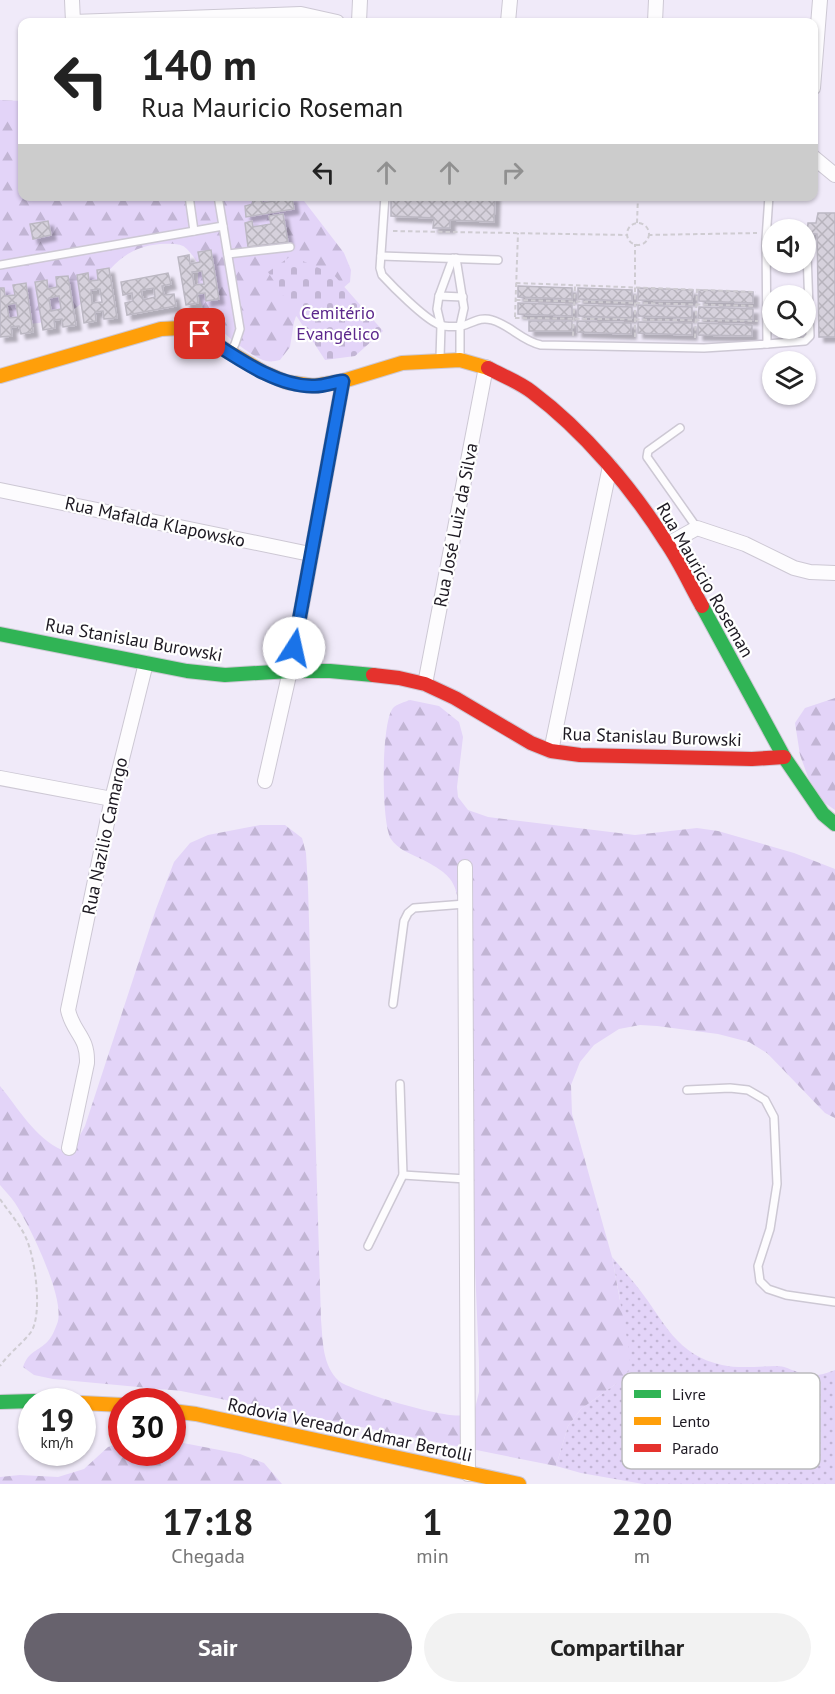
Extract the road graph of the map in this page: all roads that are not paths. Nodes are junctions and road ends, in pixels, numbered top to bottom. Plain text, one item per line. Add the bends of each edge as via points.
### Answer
1 (72, 0) edge
2 (360, 0) edge
3 (510, 0) edge
4 (656, 0) edge
5 (820, 0) edge
6 (73, 18) edge
7 (187, 18) edge
8 (319, 18) edge
9 (358, 18) edge
10 (508, 18) edge
11 (655, 18) edge
12 (818, 25) edge
13 (818, 161) edge
14 (835, 175) edge
15 (190, 201) edge
16 (219, 201) edge
17 (385, 201) edge
18 (769, 201) edge
19 (768, 219) edge
20 (223, 226) junction
21 (194, 231) junction
22 (290, 247) dead end
23 (228, 254) junction
24 (381, 256) junction
25 (455, 258) junction
26 (498, 260) dead end
27 (0, 265) edge
28 (767, 273) edge
29 (808, 273) edge
30 (440, 296) junction
31 (463, 297) junction
32 (441, 326) junction
33 (460, 326) junction
34 (767, 344) junction
35 (230, 352) junction
36 (440, 360) junction
37 (460, 360) junction
38 (486, 367) junction
39 (0, 376) edge
40 (343, 381) junction
41 (680, 428) dead end
42 (610, 466) junction
43 (0, 490) edge
44 (696, 528) junction
45 (668, 544) junction
46 (310, 554) junction
47 (835, 573) edge
48 (0, 634) edge
49 (146, 663) junction
50 (290, 671) junction
51 (425, 684) junction
52 (551, 751) junction
53 (784, 757) junction
54 (0, 777) edge
55 (266, 781) dead end
56 (112, 799) junction
57 (835, 824) edge
58 (465, 867) dead end
59 (465, 904) junction
60 (393, 1004) dead end
61 (400, 1084) dead end
62 (687, 1090) dead end
63 (69, 1148) dead end
64 (403, 1175) junction
65 (466, 1179) junction
66 (368, 1246) dead end
67 (835, 1302) edge
68 (18, 1401) edge
69 (0, 1402) edge
70 (186, 1413) edge
71 (468, 1474) junction
72 (519, 1484) edge

1 - 6 street
2 - 9 street
3 - 10 street
4 - 11 street
5 - 12 street
7 - 8 street via 301,14
13 - 14 street
15 - 21 lane
16 - 20 lane
17 - 24 lane
18 - 19 lane
20 - 21 lane
20 - 23 lane
21 - 27 lane
22 - 23 lane
23 - 35 lane via 240,329
24 - 25 lane
24 - 32 lane via 382,275
25 - 26 lane
25 - 30 lane
25 - 31 lane
28 - 34 lane
29 - 34 lane via 810,336 805,341
30 - 31 lane
30 - 32 lane via 437,309
31 - 33 lane
32 - 33 lane
32 - 36 lane
33 - 34 lane via 489,319 541,345 694,348
33 - 37 lane
35 - 39 main road, Rua Mauricio Roseman via 200,334 181,328 161,329
35 - 40 main road, Rua Mauricio Roseman via 286,382 314,386
36 - 37 main road, Rua Mauricio Roseman
36 - 40 main road, Rua Mauricio Roseman via 402,363
37 - 38 main road, Rua Mauricio Roseman
38 - 42 main road, Rua Mauricio Roseman via 531,391
38 - 51 street, Rua José Luiz da Silva
40 - 46 street
41 - 44 lane via 648,451 646,457
42 - 45 main road, Rua Mauricio Roseman
42 - 52 street
43 - 46 street, Rua Mafalda Klapowsko
44 - 45 street
44 - 47 street via 745,544 794,568
45 - 53 main road, Rua Mauricio Roseman
46 - 50 street
48 - 49 main road, Rua Stanislau Burowski
49 - 50 main road, Rua Stanislau Burowski via 225,675
49 - 56 street, Rua Nazilio Camargo
50 - 51 main road, Rua Stanislau Burowski via 330,671
50 - 55 street
51 - 52 main road, Rua Stanislau Burowski
52 - 53 main road, Rua Stanislau Burowski via 580,755
53 - 57 main road, Rua Mauricio Roseman via 823,814
54 - 56 street
56 - 63 street, Rua Nazilio Camargo via 68,1010 88,1052
58 - 59 street
59 - 60 lane via 414,908 408,913
59 - 65 street
61 - 64 lane
62 - 67 lane via 748,1089 765,1100 774,1117 777,1185 770,1229 758,1266 760,1281 768,1290
64 - 65 lane
64 - 66 lane
65 - 71 street
68 - 69 main road
70 - 71 main road, Rodovia Vereador Admar Bertolli
71 - 72 main road, Rodovia Vereador Admar Bertolli

